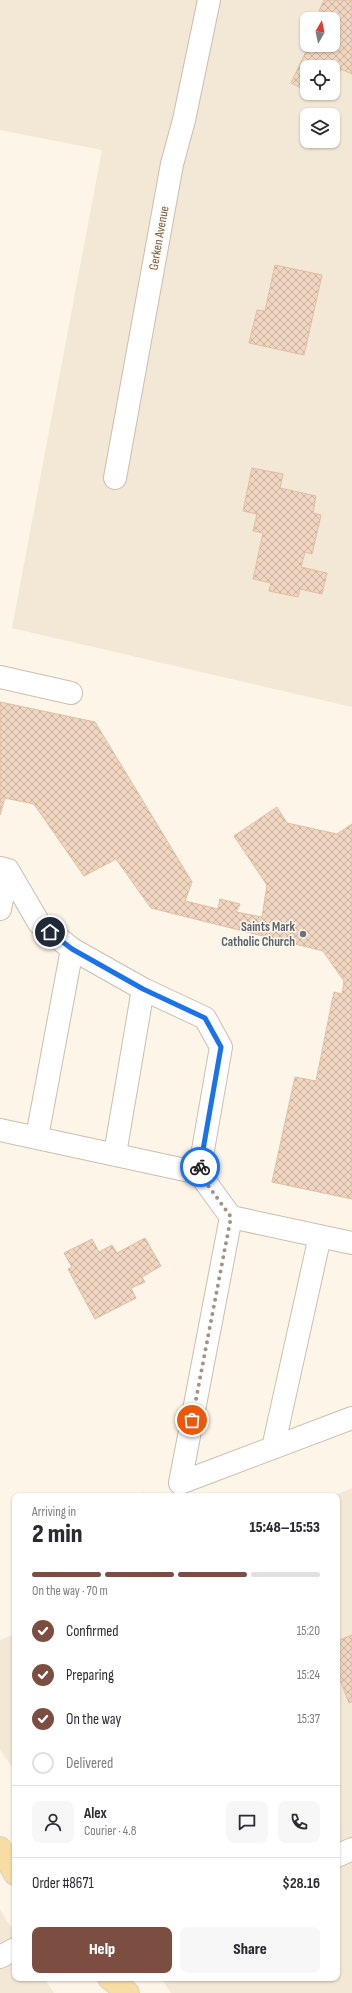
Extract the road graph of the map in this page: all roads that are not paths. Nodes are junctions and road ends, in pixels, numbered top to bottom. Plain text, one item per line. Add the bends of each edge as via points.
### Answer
1 (209, 0) edge
2 (115, 478) dead end
3 (0, 677) edge
4 (72, 693) dead end
5 (4, 869) edge
6 (0, 909) edge
7 (72, 949) junction
8 (143, 989) junction
9 (0, 1130) edge
10 (36, 1138) junction
11 (114, 1154) junction
12 (199, 1173) junction
13 (231, 1217) junction
14 (320, 1236) junction
15 (352, 1243) edge
16 (352, 1418) edge
17 (273, 1448) junction
18 (0, 1848) edge
19 (352, 1849) edge
20 (340, 1855) edge
21 (12, 1869) edge
22 (12, 1951) edge
23 (0, 1957) edge

1 - 2 street, Gerken Avenue via 184,120 172,164
3 - 4 street
5 - 6 street
5 - 7 street via 39,923
7 - 8 street
7 - 10 street
8 - 11 street
8 - 12 street via 205,1018 221,1047
9 - 10 street
10 - 11 street
11 - 12 street
12 - 13 street
13 - 14 street
13 - 17 street via 180,1483
14 - 15 street
14 - 17 street
16 - 17 street
18 - 21 main road
19 - 20 street
22 - 23 street

